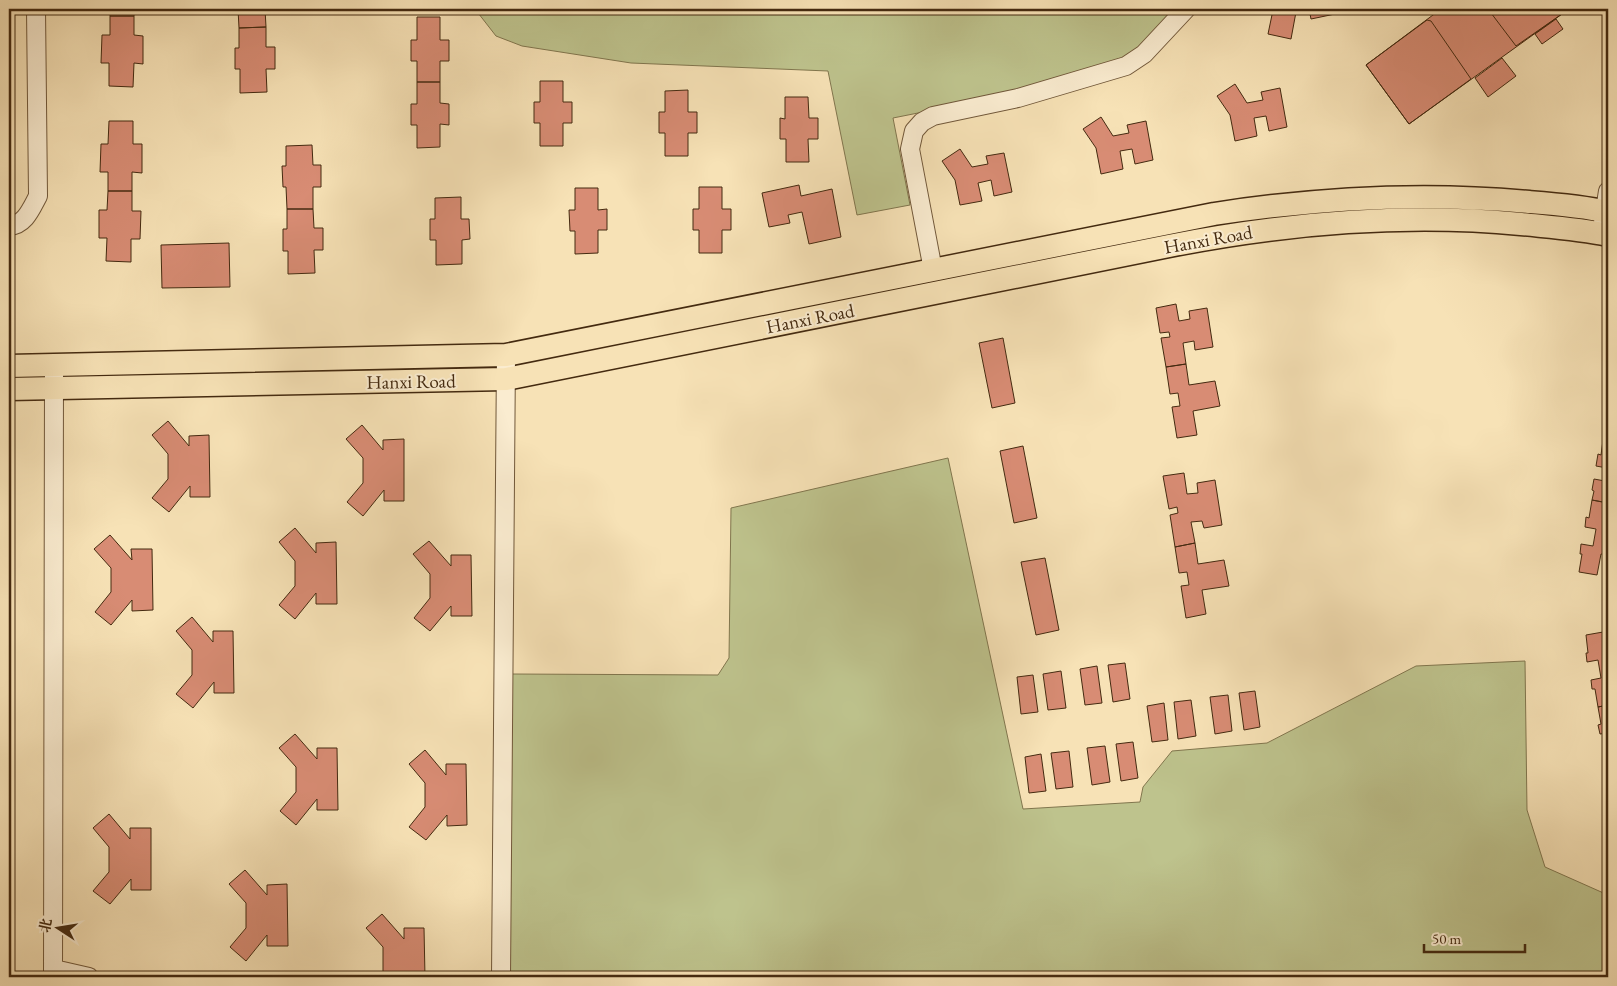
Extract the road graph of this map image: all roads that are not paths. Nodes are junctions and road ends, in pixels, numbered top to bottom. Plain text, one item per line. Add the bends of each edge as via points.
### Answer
1 (36, 9) edge
2 (1186, 9) edge
3 (1607, 204) edge
4 (9, 226) edge
5 (1605, 234) edge
6 (933, 270) junction
7 (506, 355) junction
8 (54, 365) junction
9 (9, 366) edge
10 (506, 379) junction
11 (54, 388) junction
12 (9, 389) edge
13 (54, 973) edge
14 (89, 977) edge
15 (501, 977) edge

1 - 4 street via 38,196 28,217
2 - 6 street via 1144,54 1126,66 1018,98 933,116 918,126 910,150
3 - 5 street
3 - 6 main road, Hanxi Road via 1459,197 1312,201 1214,214
5 - 10 main road, Hanxi Road via 1506,222 1410,219 1266,229
6 - 7 main road, Hanxi Road
7 - 8 main road, Hanxi Road
7 - 10 street
8 - 9 main road, Hanxi Road
8 - 11 street
10 - 11 main road, Hanxi Road
10 - 15 street
11 - 12 main road, Hanxi Road
11 - 13 street
13 - 14 street

